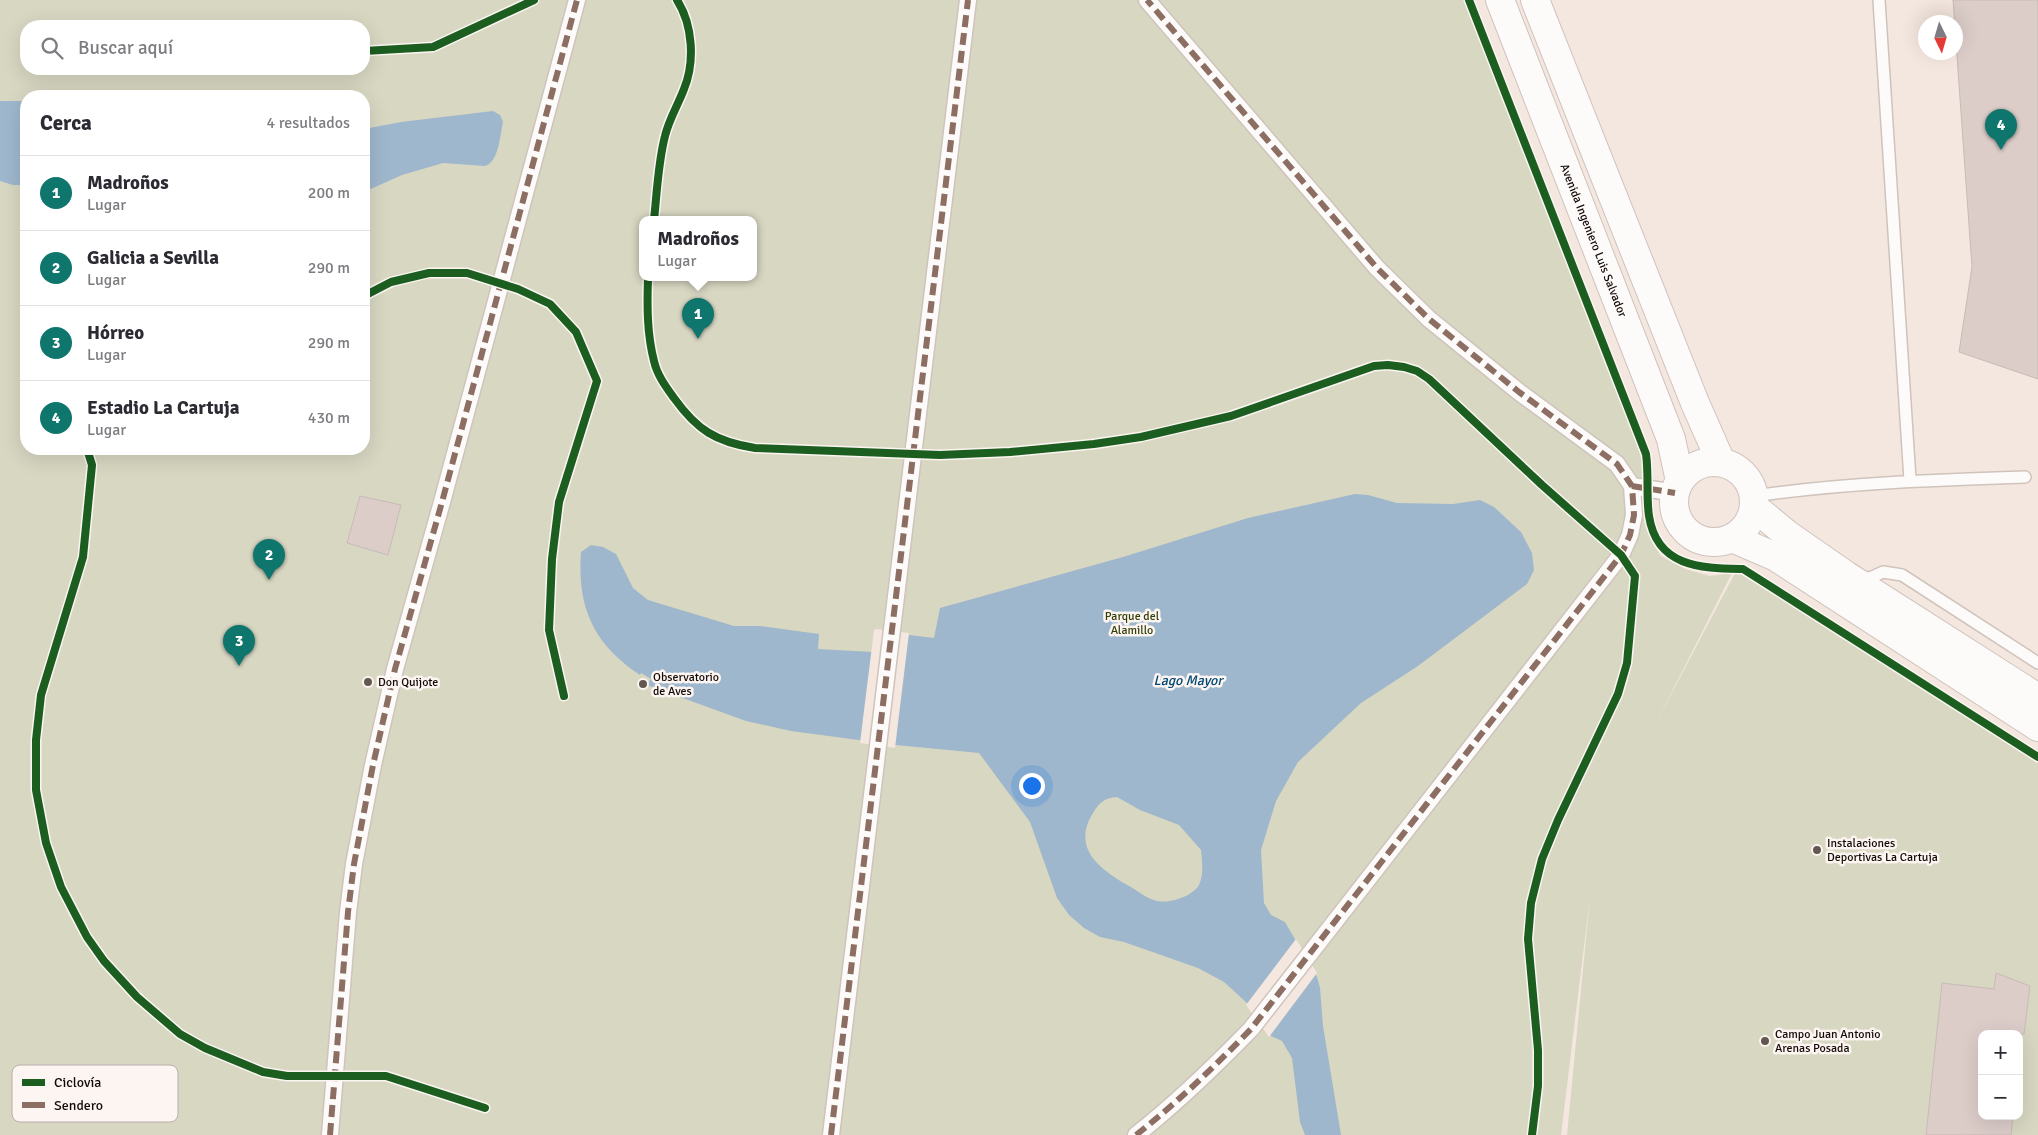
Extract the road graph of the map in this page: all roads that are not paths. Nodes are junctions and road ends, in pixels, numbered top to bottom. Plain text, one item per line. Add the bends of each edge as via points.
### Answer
1 (577, 0) edge
2 (968, 0) edge
3 (1147, 0) edge
4 (1500, 0) edge
5 (1535, 0) edge
6 (1879, 0) edge
7 (1721, 462) junction
8 (2025, 477) dead end
9 (1910, 480) junction
10 (1632, 486) junction
11 (1677, 487) junction
12 (1754, 502) junction
13 (1732, 538) junction
14 (1847, 576) junction
15 (2038, 663) edge
16 (2038, 698) edge
17 (2038, 727) edge
18 (330, 1135) edge
19 (830, 1135) edge
20 (1136, 1135) edge

1 - 18 street via 395,669 373,765 348,912
2 - 19 street
3 - 10 street via 1377,268 1429,319 1511,386 1617,464
4 - 11 street, Avenida Ingeniero Luis Salvador via 1671,439
5 - 7 street
6 - 9 lane
7 - 11 street via 1697,465 1687,472
7 - 12 street via 1743,474 1750,484
8 - 9 lane
9 - 12 lane via 1807,488
10 - 11 street
10 - 20 street via 1634,515 1630,535 1621,554 1251,1029 1204,1077
11 - 13 street via 1674,506 1684,529 1694,538 1706,542
12 - 13 street via 1750,520
12 - 14 street via 1788,535
13 - 17 street via 1776,557
14 - 15 lane via 1870,578 1883,572 1902,575
14 - 16 street

